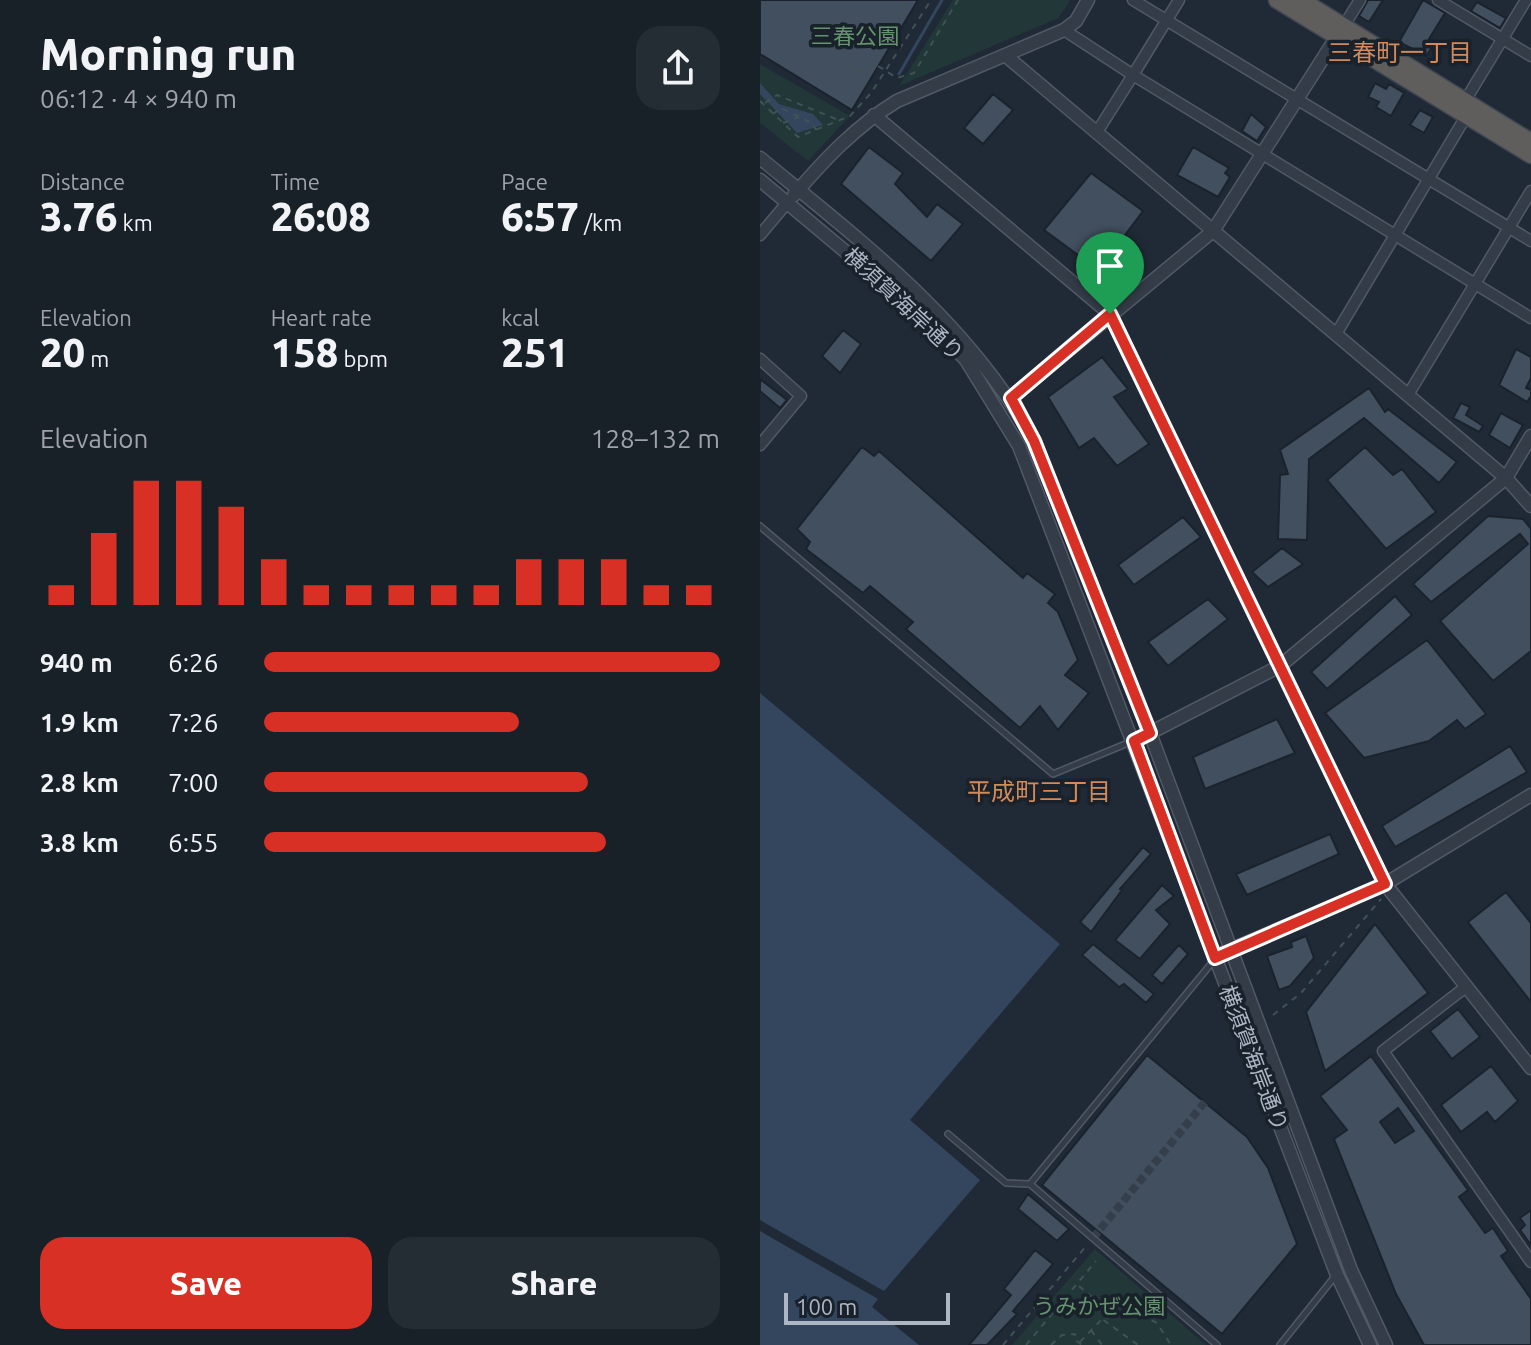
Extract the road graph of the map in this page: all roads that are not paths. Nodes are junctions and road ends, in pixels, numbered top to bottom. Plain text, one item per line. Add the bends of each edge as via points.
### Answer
1 (1088, 0) edge
2 (1133, 0) edge
3 (1179, 0) edge
4 (1277, 0) edge
5 (1301, 0) edge
6 (1360, 0) edge
7 (1438, 0) edge
8 (1526, 0) edge
9 (1166, 21) junction
10 (1064, 30) junction
11 (1340, 31) junction
12 (1503, 41) junction
13 (1005, 55) junction
14 (1531, 56) edge
15 (1133, 75) junction
16 (1296, 100) junction
17 (1468, 107) junction
18 (874, 115) junction
19 (1097, 132) junction
20 (1531, 142) edge
21 (1262, 155) junction
22 (1531, 155) edge
23 (760, 158) edge
24 (760, 180) edge
25 (1428, 180) junction
26 (799, 190) junction
27 (1531, 191) edge
28 (787, 203) junction
29 (1509, 227) junction
30 (1213, 231) junction
31 (1395, 234) junction
32 (760, 235) edge
33 (1531, 241) edge
34 (1475, 283) junction
35 (1110, 314) junction
36 (1531, 318) edge
37 (1336, 334) junction
38 (760, 359) edge
39 (1408, 395) junction
40 (1011, 398) junction
41 (1531, 436) edge
42 (760, 445) edge
43 (1506, 478) junction
44 (1531, 506) edge
45 (760, 526) edge
46 (1280, 666) junction
47 (1150, 733) junction
48 (1134, 741) junction
49 (1531, 795) edge
50 (1388, 887) junction
51 (1230, 950) junction
52 (1215, 958) junction
53 (1467, 986) junction
54 (1531, 1068) edge
55 (948, 1134) dead end
56 (1030, 1184) junction
57 (1531, 1262) edge
58 (1337, 1275) junction
59 (1217, 1345) edge
60 (1280, 1345) edge
61 (1370, 1345) edge
62 (1386, 1345) edge

1 - 10 street
2 - 9 street
3 - 9 street
4 - 11 highway
5 - 11 highway
6 - 11 street
7 - 12 street
8 - 12 street
9 - 15 street
9 - 16 street
10 - 13 street
10 - 15 street
11 - 16 street
11 - 17 highway
12 - 14 street
12 - 17 street
13 - 18 street
13 - 19 street
15 - 19 street
15 - 21 street
16 - 21 street
16 - 25 street
17 - 20 highway
17 - 22 highway
17 - 25 street
18 - 26 street
18 - 35 street
19 - 30 street
21 - 30 street
21 - 31 street
23 - 26 street
24 - 28 street, 横須賀海岸通り
25 - 29 street
25 - 31 street
26 - 28 street
26 - 40 street via 939,311
27 - 29 street
28 - 32 street
28 - 48 street, 横須賀海岸通り via 933,325 966,360 995,404 1019,446
29 - 33 street
29 - 34 street
30 - 35 street
30 - 37 street
31 - 34 street
31 - 37 street
34 - 36 street
34 - 39 street
35 - 40 street
35 - 46 street
37 - 39 street
38 - 42 street via 801,396
39 - 43 street
40 - 47 street via 1034,441
41 - 43 street
43 - 44 street
43 - 46 street
45 - 48 lane via 1053,774
46 - 47 street
46 - 50 street
47 - 48 street
47 - 51 street
48 - 52 street, 横須賀海岸通り
49 - 50 street
50 - 51 street
50 - 53 street
51 - 52 street
51 - 62 street via 1351,1270
52 - 56 lane
52 - 58 street, 横須賀海岸通り
53 - 54 street
53 - 57 street via 1383,1051
55 - 56 lane via 1006,1183
56 - 59 lane
58 - 60 lane
58 - 61 street, 横須賀海岸通り

